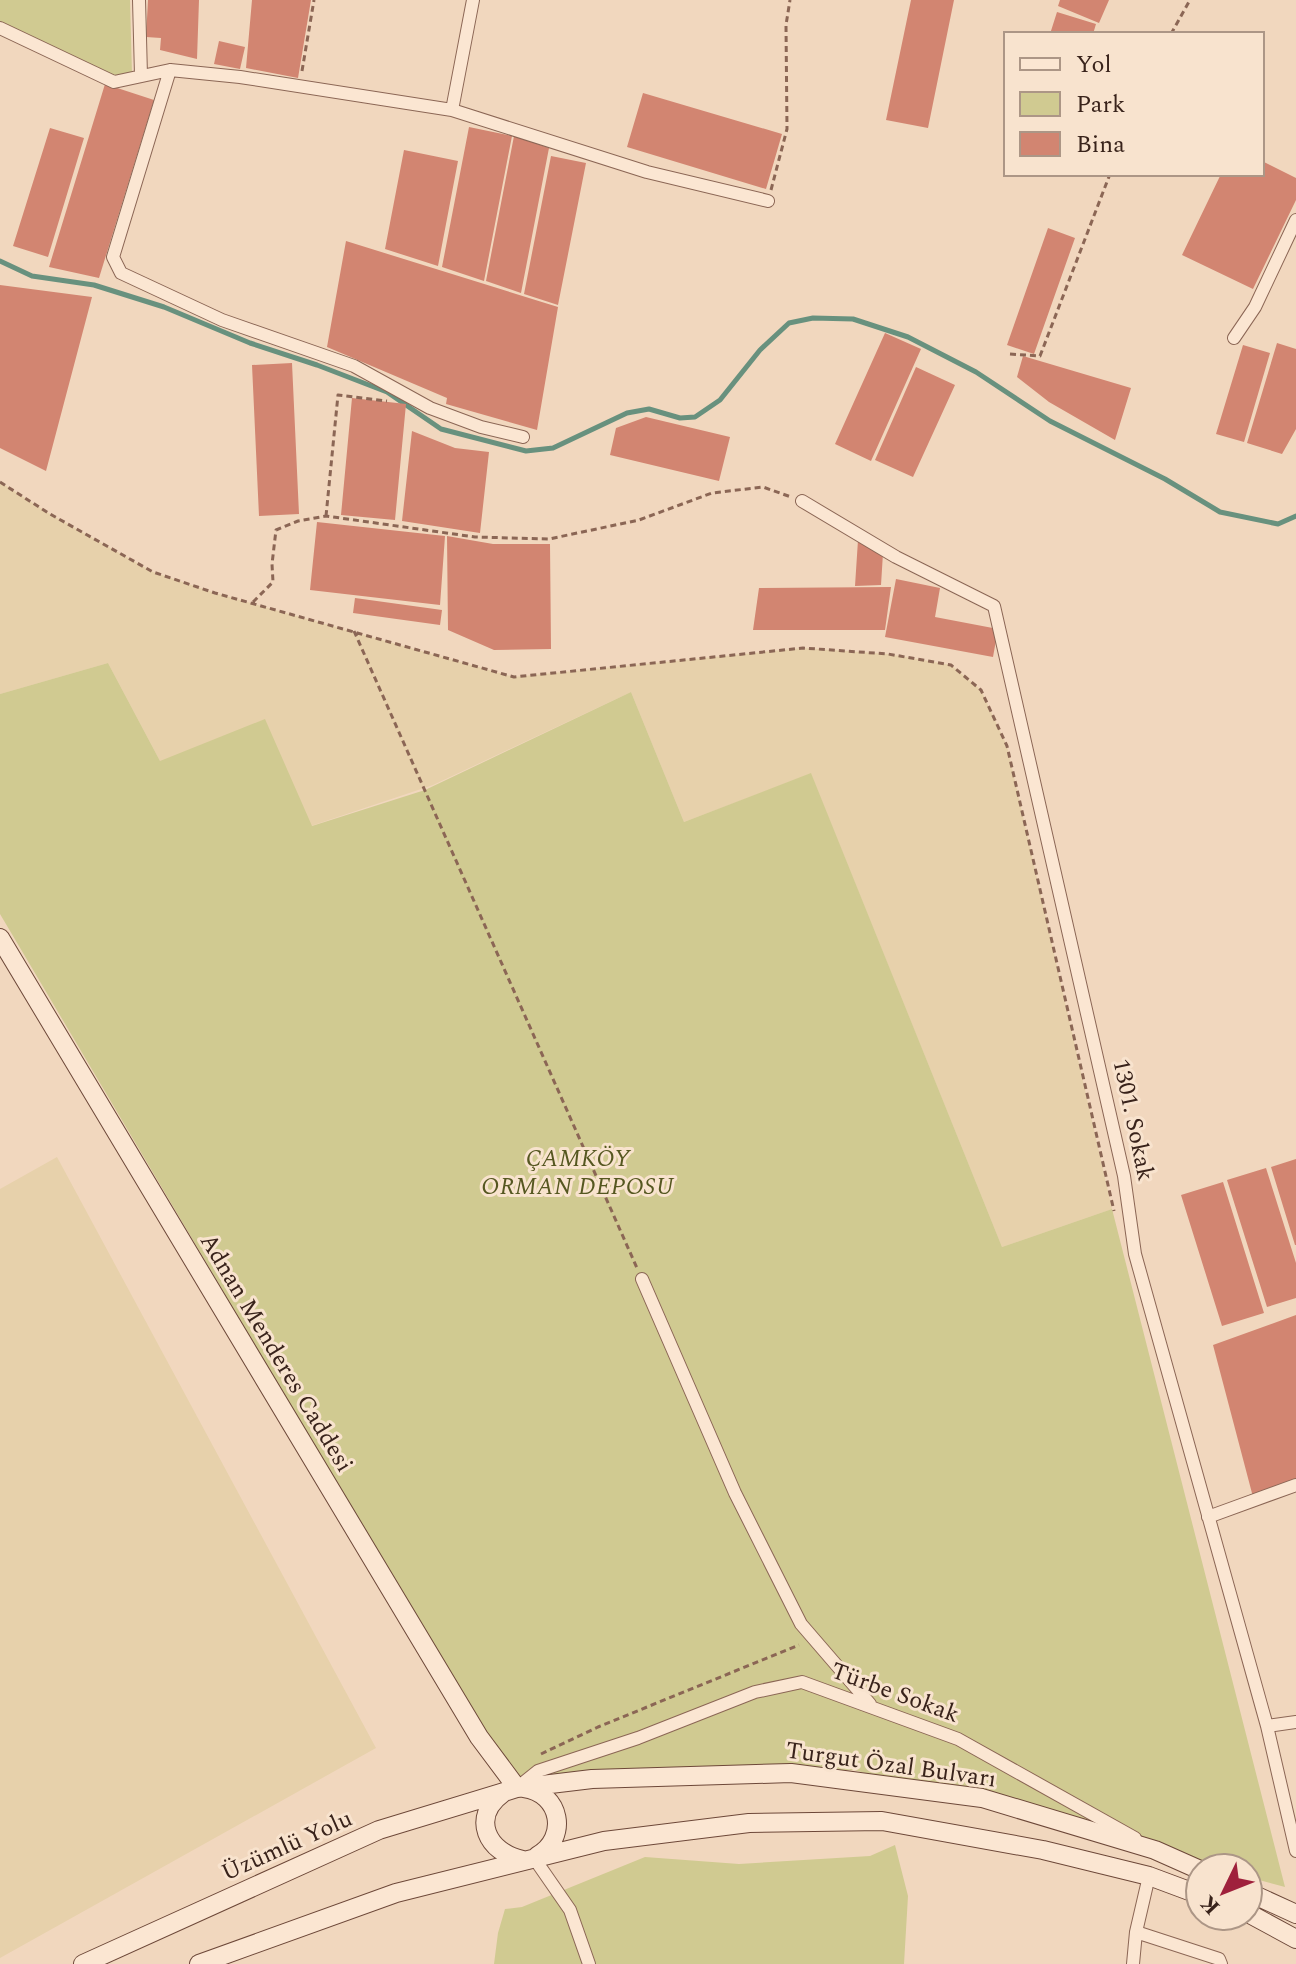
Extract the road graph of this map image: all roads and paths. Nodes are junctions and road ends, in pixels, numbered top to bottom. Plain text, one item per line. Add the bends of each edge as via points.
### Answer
1 (139, 0) edge
2 (314, 0) edge
3 (473, 0) edge
4 (790, 0) edge
5 (1190, 0) edge
6 (0, 28) edge
7 (1172, 32) edge
8 (170, 70) junction
9 (141, 75) junction
10 (299, 87) junction
11 (452, 110) junction
12 (1109, 176) edge
13 (768, 201) joint
14 (1296, 220) edge
15 (1234, 338) dead end
16 (1010, 354) dead end
17 (392, 387) junction
18 (523, 437) dead end
19 (0, 482) edge
20 (802, 501) joint
21 (326, 516) junction
22 (253, 602) junction
23 (354, 631) junction
24 (0, 938) edge
25 (1131, 1226) junction
26 (642, 1279) joint
27 (1296, 1485) edge
28 (1208, 1517) junction
29 (814, 1639) junction
30 (872, 1706) junction
31 (1296, 1722) edge
32 (1267, 1726) junction
33 (538, 1771) junction
34 (512, 1790) junction
35 (1155, 1850) junction
36 (1296, 1851) edge
37 (529, 1859) junction
38 (1184, 1863) edge
39 (1149, 1876) junction
40 (1184, 1889) edge
41 (1264, 1899) edge
42 (1296, 1914) edge
43 (1264, 1922) edge
44 (1136, 1932) junction
45 (1296, 1939) edge
46 (83, 1964) edge
47 (199, 1964) edge
48 (589, 1964) edge
49 (1133, 1964) edge
50 (1221, 1964) edge

1 - 9 street
2 - 10 path
3 - 11 street
4 - 13 path via 787,129
5 - 7 path
6 - 9 street via 114,82
8 - 9 street
8 - 10 street
8 - 17 street via 113,257 121,273 222,320 354,366
10 - 11 street
11 - 13 street via 647,172
12 - 16 path via 1040,356
14 - 15 street via 1255,307
17 - 18 street via 443,413
17 - 21 path via 387,401 338,395
19 - 22 path via 153,572
20 - 21 path via 763,487 712,493 639,520 549,539 475,537
20 - 25 street, 1301. Sokak via 896,557 994,606
21 - 22 path via 276,530 273,582
22 - 23 path
23 - 25 path via 514,677 803,648 951,665 981,690 1007,746 1112,1209
23 - 26 path
24 - 34 main road, Adnan Menderes Caddesi
25 - 28 street, 1301. Sokak
26 - 29 street via 735,1493 801,1624
27 - 28 street
28 - 32 street, 1301. Sokak
29 - 30 street
29 - 33 path via 532,1758
30 - 33 street, Türbe Sokak via 802,1682 755,1692
30 - 35 street, Türbe Sokak via 958,1739
31 - 32 street
32 - 36 street, 1301. Sokak
33 - 34 street, Türbe Sokak
34 - 35 main road, Turgut Özal Bulvarı via 592,1779 791,1773 982,1798
34 - 37 main road via 489,1809 487,1833 501,1853
34 - 37 main road via 541,1793 556,1811 552,1844
34 - 46 main road, Üzümlü Yolu via 379,1830
35 - 38 main road, Turgut Özal Bulvarı
37 - 39 main road via 604,1841 749,1823 882,1821 1043,1850
37 - 47 main road via 396,1893
37 - 48 street via 570,1910
39 - 40 main road
39 - 44 street
41 - 42 main road
43 - 45 main road
44 - 49 street
44 - 50 street

